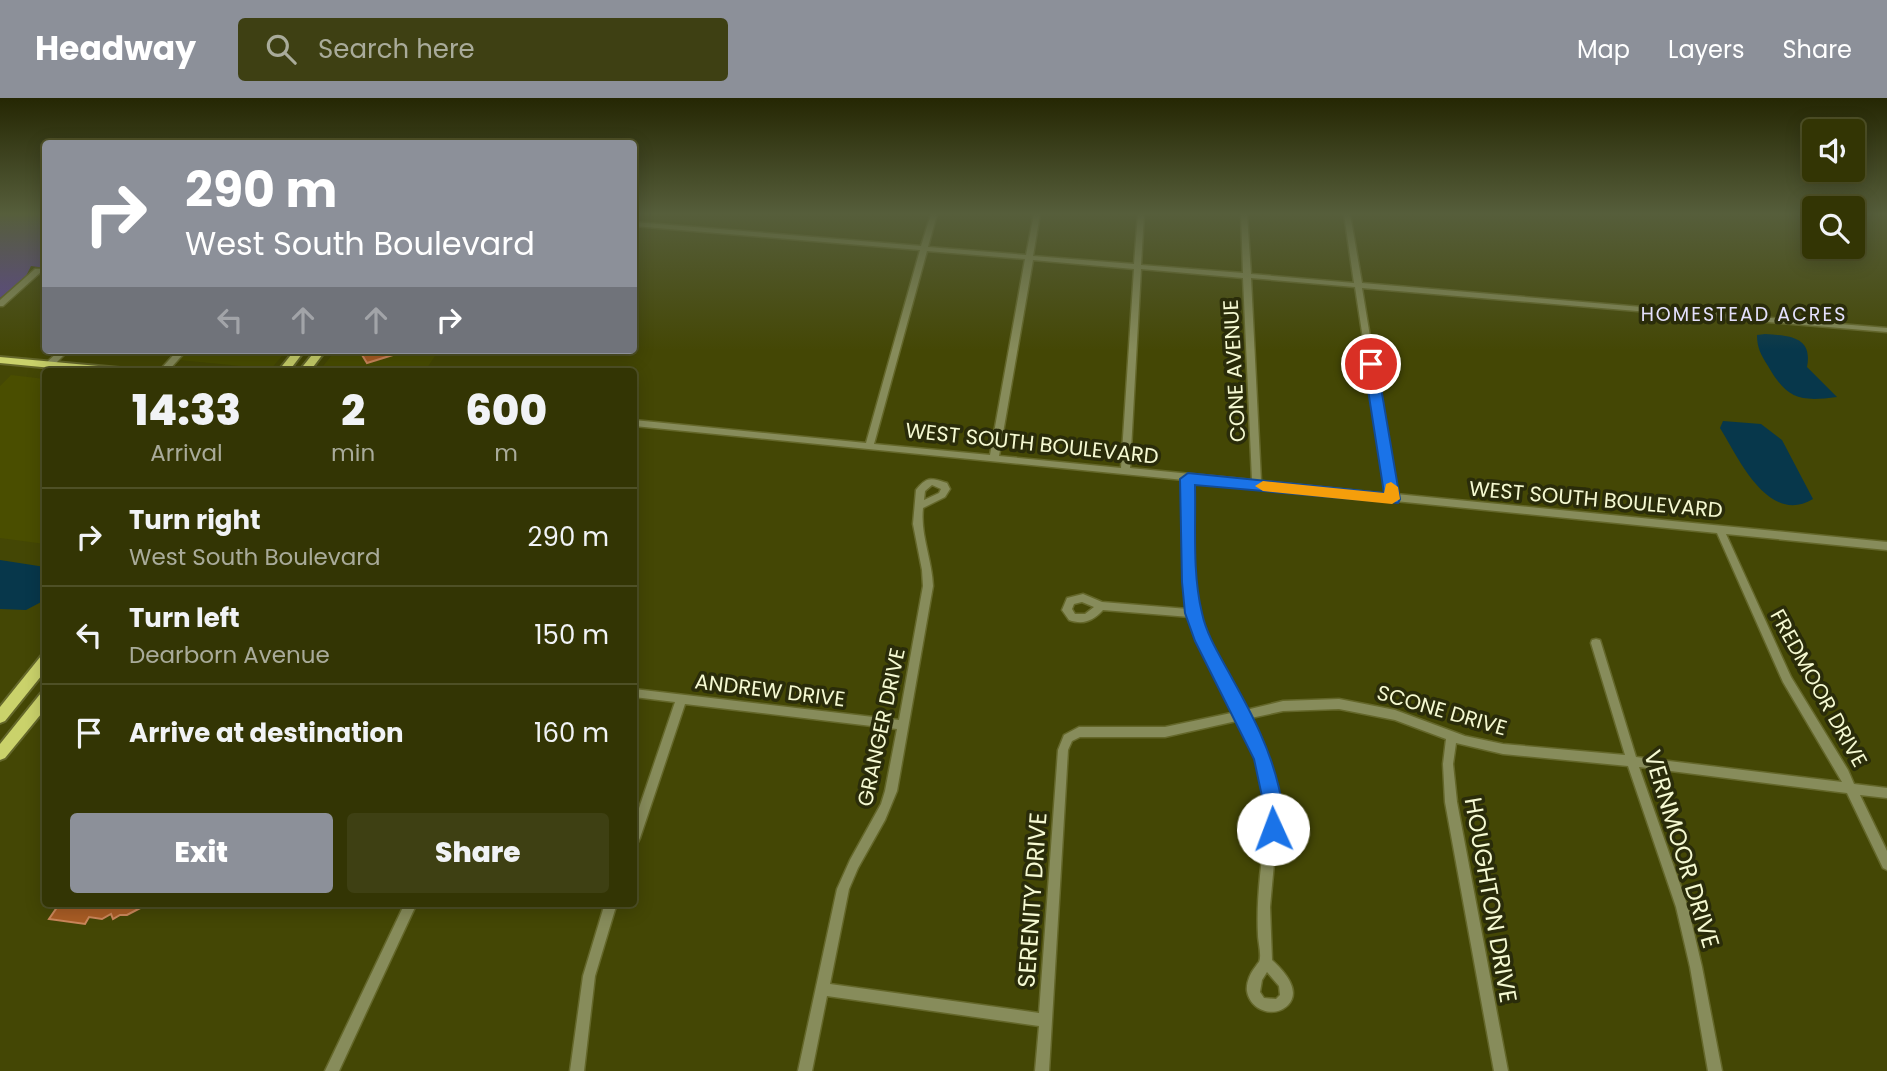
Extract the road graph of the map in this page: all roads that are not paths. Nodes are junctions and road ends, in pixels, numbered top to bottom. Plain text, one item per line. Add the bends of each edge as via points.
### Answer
1 (921, 259) edge
2 (1030, 259) edge
3 (1047, 259) edge
4 (1138, 259) edge
5 (1246, 259) edge
6 (1354, 259) edge
7 (1137, 267) junction
8 (38, 271) dead end
9 (1247, 276) junction
10 (1358, 285) junction
11 (0, 304) edge
12 (1887, 330) edge
13 (61, 354) edge
14 (179, 354) edge
15 (297, 354) edge
16 (300, 354) edge
17 (318, 354) edge
18 (0, 360) edge
19 (313, 360) junction
20 (50, 364) junction
21 (90, 368) edge
22 (166, 368) edge
23 (285, 368) edge
24 (306, 368) edge
25 (637, 423) edge
26 (869, 446) junction
27 (994, 459) junction
28 (1125, 472) junction
29 (1188, 479) junction
30 (1257, 485) junction
31 (1392, 499) junction
32 (922, 505) dead end
33 (1720, 530) junction
34 (1887, 547) edge
35 (1101, 606) dead end
36 (1194, 613) junction
37 (1596, 643) dead end
38 (42, 665) edge
39 (24, 688) junction
40 (42, 688) edge
41 (637, 693) edge
42 (681, 699) junction
43 (42, 702) edge
44 (1243, 715) junction
45 (0, 717) edge
46 (903, 725) junction
47 (1072, 735) joint
48 (1452, 736) junction
49 (0, 754) edge
50 (1632, 761) junction
51 (1852, 789) junction
52 (1887, 793) edge
53 (637, 829) edge
54 (1887, 864) edge
55 (409, 907) edge
56 (610, 907) edge
57 (1266, 963) dead end
58 (822, 989) junction
59 (1045, 1020) junction
60 (332, 1071) edge
61 (576, 1071) edge
62 (805, 1071) edge
63 (1042, 1071) edge
64 (1501, 1071) edge
65 (1714, 1071) edge

1 - 26 street
2 - 27 street
3 - 7 street
4 - 7 street
5 - 9 street, CONE AVENUE
6 - 10 street
7 - 9 street
7 - 28 street
8 - 11 street
9 - 10 street
9 - 30 street, CONE AVENUE
10 - 12 street
10 - 31 street
13 - 20 street
14 - 22 street
15 - 23 main road
16 - 19 main road via 301,359
17 - 19 main road
18 - 20 main road
19 - 24 main road
20 - 21 main road
25 - 26 street, WEST SOUTH BOULEVARD
26 - 27 street, WEST SOUTH BOULEVARD
27 - 28 street, WEST SOUTH BOULEVARD
28 - 29 street, WEST SOUTH BOULEVARD
29 - 30 street, WEST SOUTH BOULEVARD
29 - 36 street
30 - 31 street, WEST SOUTH BOULEVARD
31 - 33 street, WEST SOUTH BOULEVARD
32 - 46 street, GRANGER DRIVE via 918,527 929,586
33 - 34 street, WEST SOUTH BOULEVARD
33 - 51 street, FREDMOOR DRIVE via 1787,679
35 - 36 street
36 - 44 street via 1203,641
37 - 50 street, VERNMOOR DRIVE
38 - 39 main road
39 - 40 main road
39 - 45 main road
41 - 42 street, ANDREW DRIVE
42 - 46 street, ANDREW DRIVE
42 - 53 street
43 - 49 main road
44 - 47 street, SCONE DRIVE via 1165,732
44 - 48 street, SCONE DRIVE via 1283,706 1339,704 1395,715
44 - 57 street via 1264,759 1273,801 1264,901
46 - 58 street, GRANGER DRIVE via 889,801 843,889
47 - 59 street, SERENITY DRIVE via 1063,750
48 - 50 street, SCONE DRIVE via 1503,749
48 - 64 street, HOUGHTON DRIVE via 1448,764 1451,802
50 - 51 street, SCONE DRIVE
50 - 65 street, VERNMOOR DRIVE via 1682,907
51 - 52 street, SCONE DRIVE
51 - 54 street, FREDMOOR DRIVE
55 - 60 street
56 - 61 street via 589,976
58 - 59 street
58 - 62 street, GRANGER DRIVE
59 - 63 street, SERENITY DRIVE

